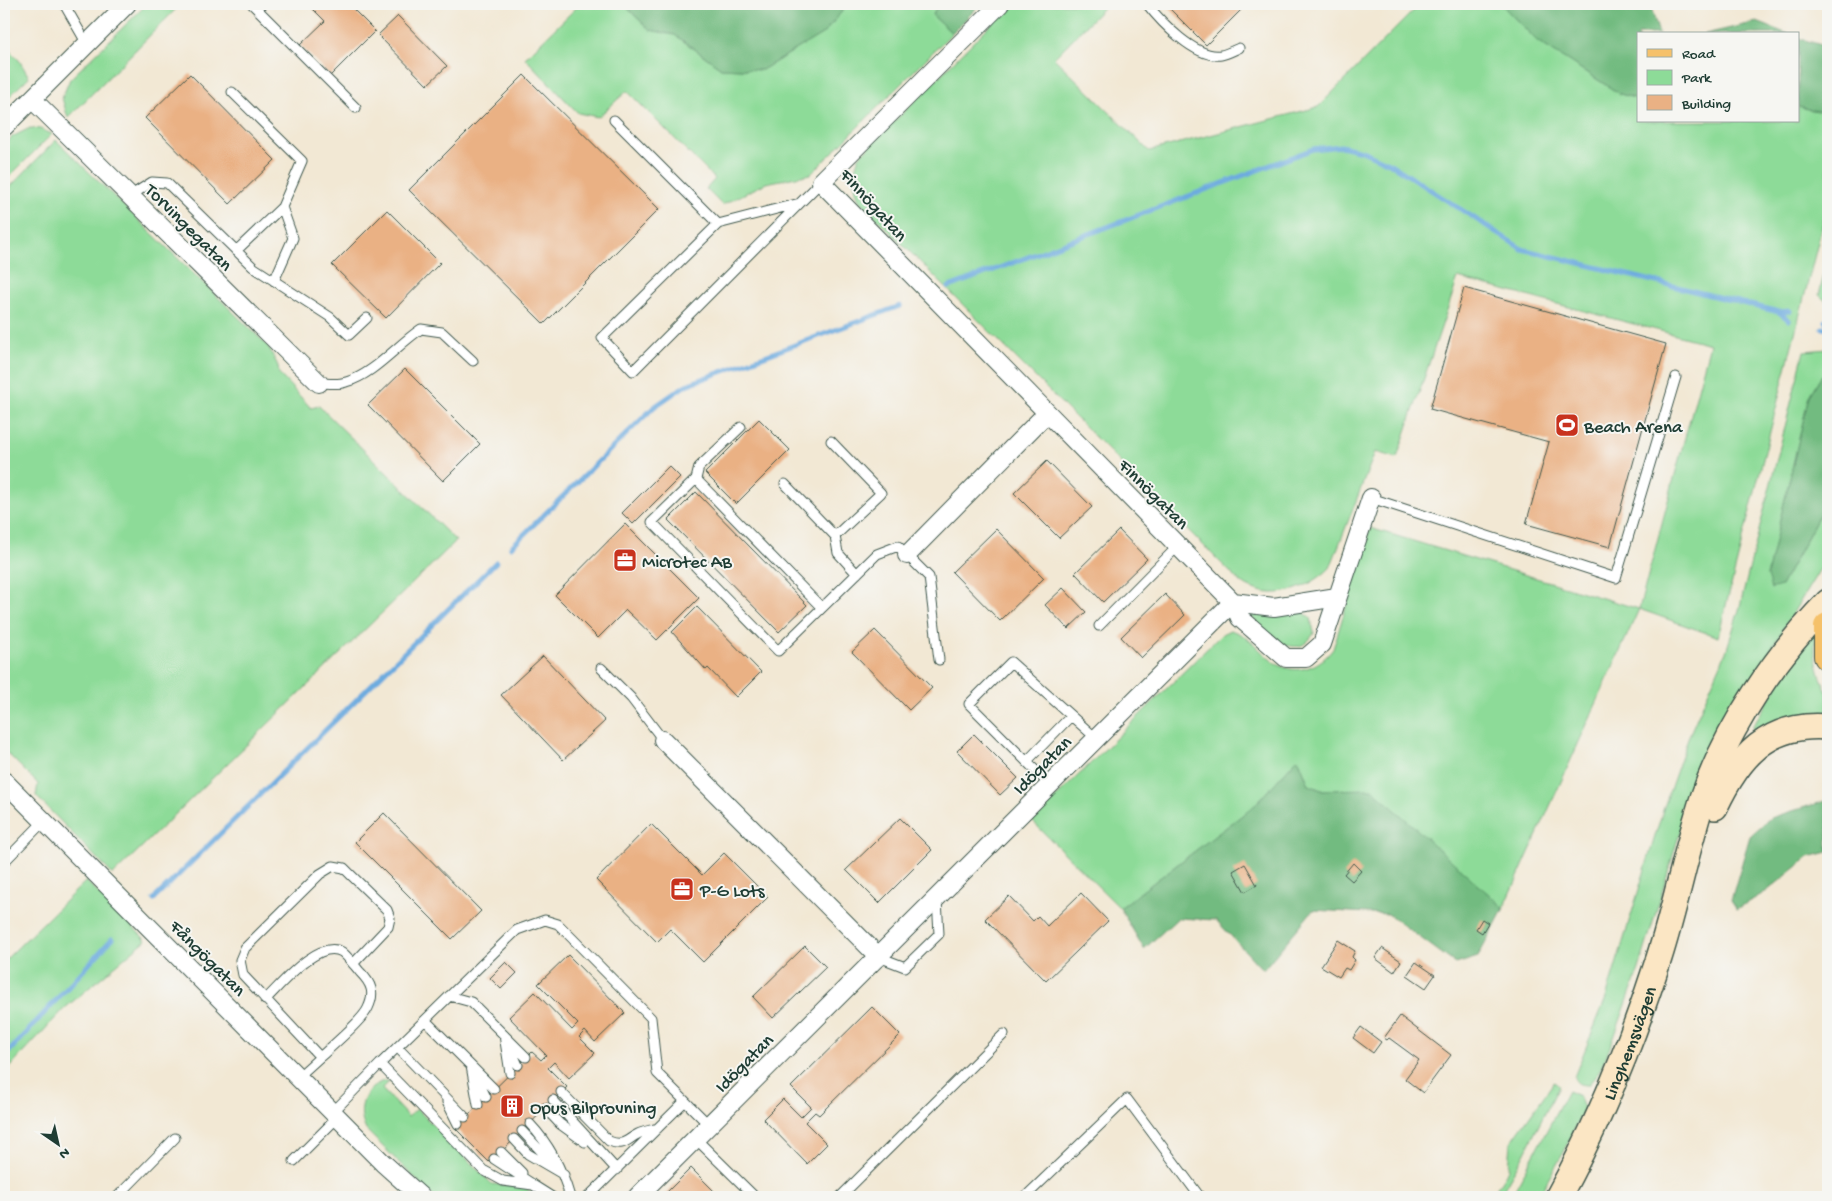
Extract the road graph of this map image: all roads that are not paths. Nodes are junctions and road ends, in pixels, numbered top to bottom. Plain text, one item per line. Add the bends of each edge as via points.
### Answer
1 (127, 4) edge
2 (252, 4) edge
3 (1000, 4) edge
4 (1147, 4) edge
5 (67, 6) edge
6 (87, 44) junction
7 (1239, 48) dead end
8 (232, 92) dead end
9 (32, 99) junction
10 (356, 108) dead end
11 (614, 120) dead end
12 (4, 127) edge
13 (821, 182) junction
14 (130, 196) junction
15 (800, 202) junction
16 (282, 207) junction
17 (718, 224) junction
18 (236, 251) junction
19 (274, 281) junction
20 (367, 318) dead end
21 (474, 361) dead end
22 (1676, 377) dead end
23 (319, 383) joint
24 (1047, 413) junction
25 (741, 427) dead end
26 (831, 441) dead end
27 (696, 479) junction
28 (785, 484) dead end
29 (1371, 498) joint
30 (835, 536) junction
31 (1178, 546) junction
32 (907, 555) junction
33 (857, 574) junction
34 (1337, 597) junction
35 (1233, 602) junction
36 (1828, 602) edge
37 (822, 608) junction
38 (1099, 626) dead end
39 (1828, 627) edge
40 (1828, 656) edge
41 (939, 660) dead end
42 (601, 668) dead end
43 (1071, 716) junction
44 (1828, 728) edge
45 (1096, 739) junction
46 (663, 740) joint
47 (1027, 762) junction
48 (4, 781) edge
49 (1050, 785) junction
50 (44, 821) junction
51 (4, 862) edge
52 (1681, 882) junction
53 (937, 900) junction
54 (879, 957) junction
55 (353, 964) junction
56 (449, 996) junction
57 (266, 1000) junction
58 (425, 1020) junction
59 (1004, 1034) dead end
60 (504, 1035) junction
61 (397, 1048) junction
62 (320, 1057) junction
63 (526, 1057) dead end
64 (380, 1064) junction
65 (518, 1065) dead end
66 (471, 1066) junction
67 (510, 1073) dead end
68 (298, 1077) junction
69 (494, 1089) dead end
70 (561, 1092) dead end
71 (444, 1095) junction
72 (486, 1097) dead end
73 (553, 1100) dead end
74 (685, 1101) junction
75 (478, 1105) dead end
76 (545, 1108) dead end
77 (336, 1115) junction
78 (466, 1117) dead end
79 (458, 1124) dead end
80 (530, 1124) dead end
81 (709, 1125) junction
82 (660, 1127) junction
83 (522, 1131) dead end
84 (175, 1138) dead end
85 (514, 1139) dead end
86 (696, 1139) junction
87 (597, 1151) junction
88 (501, 1152) dead end
89 (494, 1159) dead end
90 (294, 1161) dead end
91 (383, 1163) junction
92 (617, 1170) junction
93 (564, 1175) junction
94 (533, 1185) junction
95 (117, 1197) edge
96 (409, 1197) edge
97 (421, 1197) edge
98 (552, 1197) edge
99 (570, 1197) edge
100 (588, 1197) edge
101 (637, 1197) edge
102 (755, 1197) edge
103 (840, 1197) edge
104 (1025, 1197) edge
105 (1200, 1197) edge
106 (1558, 1197) edge

1 - 6 street
2 - 10 lane
3 - 13 street, Finnögatan
4 - 7 lane via 1162,24 1200,52 1220,55
5 - 6 lane
6 - 9 street
8 - 16 lane via 302,161
9 - 12 street
9 - 14 street, Torvingegatan
11 - 17 lane
13 - 15 lane
13 - 24 street, Finnögatan
14 - 18 lane via 152,182 167,183
14 - 23 street, Torvingegatan
15 - 17 lane
15 - 17 lane via 633,371 602,338
16 - 18 lane
16 - 19 lane via 292,238
18 - 19 lane via 252,267
19 - 20 lane via 330,317 349,335
21 - 23 lane via 442,332 421,329 364,375 344,383
22 - 29 lane via 1616,578
24 - 31 street, Finnögatan
24 - 32 street
25 - 27 lane via 699,467
26 - 30 lane via 880,493
27 - 37 lane
27 - 37 lane via 652,522 778,651
28 - 30 lane
29 - 34 street, Finnögatan
30 - 33 lane via 838,553
31 - 35 street, Finnögatan
31 - 38 lane
32 - 33 lane via 898,546 877,554
32 - 41 lane via 929,577
33 - 37 lane
34 - 35 street via 1274,607
34 - 35 street, Finnögatan via 1322,644 1306,658 1297,659 1286,658 1258,635 1240,618
35 - 45 street, Idögatan
36 - 52 main road, Linghemsvägen via 1787,649 1720,759 1703,798
39 - 40 main road
42 - 46 lane via 631,698
43 - 45 lane
43 - 47 lane
43 - 47 lane via 1011,662 969,704
44 - 52 main road, Linghemsvägen via 1809,726 1778,733 1755,747 1720,798
45 - 49 street, Idögatan
46 - 54 street
47 - 49 lane
48 - 50 street, Fångögatan
49 - 53 street, Idögatan
50 - 51 lane
50 - 68 street, Fångögatan
52 - 106 main road, Linghemsvägen via 1632,1038 1606,1105
53 - 54 street, Idögatan
53 - 54 lane via 939,934 906,967
54 - 81 street, Idögatan
55 - 57 lane via 341,952 331,949 319,952 305,961
55 - 57 lane via 388,928 390,918 344,868 333,866 320,874 245,948 240,960 243,975
55 - 62 lane via 370,981 374,994 367,1011
56 - 58 lane
56 - 60 lane via 471,1002
56 - 74 lane via 517,930 545,920 558,924 651,1018 657,1073
57 - 62 lane
58 - 61 lane
58 - 66 lane
59 - 103 lane
60 - 63 lane
60 - 65 lane
60 - 67 lane
61 - 64 lane
61 - 71 lane
62 - 68 lane
64 - 77 lane
64 - 94 lane via 483,1170 503,1180
66 - 69 lane
66 - 72 lane
66 - 75 lane
68 - 77 street, Fångögatan
70 - 82 lane via 609,1141 618,1145
71 - 78 lane
71 - 79 lane
73 - 87 lane
74 - 81 lane
74 - 82 lane
76 - 87 lane via 560,1124
77 - 90 lane
77 - 91 street, Fångögatan
80 - 93 lane via 544,1138
81 - 86 street, Idögatan
82 - 92 lane
83 - 93 lane
84 - 95 lane
85 - 93 lane via 528,1154
86 - 101 street, Idögatan
86 - 102 lane
87 - 92 lane
88 - 94 lane
89 - 94 lane
91 - 96 street, Fångögatan
91 - 97 street, Fångögatan
92 - 100 lane
93 - 99 lane
94 - 98 lane
104 - 105 lane via 1127,1099

